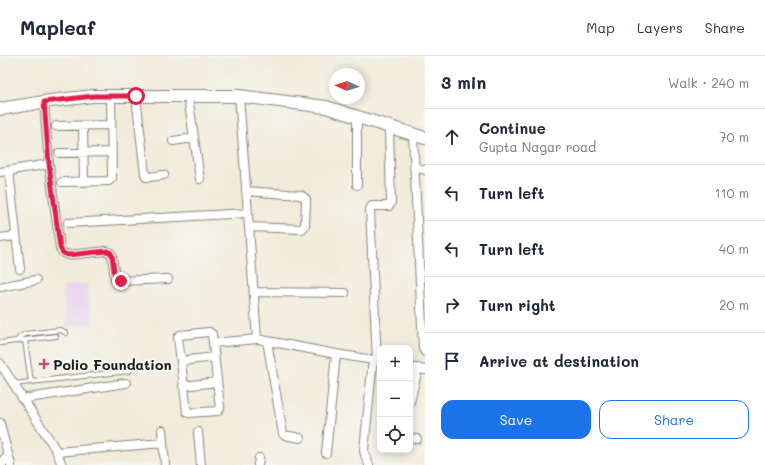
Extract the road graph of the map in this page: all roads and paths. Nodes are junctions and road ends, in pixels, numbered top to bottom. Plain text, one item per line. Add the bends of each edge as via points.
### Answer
1 (110, 96) junction
2 (136, 96) junction
3 (188, 96) junction
4 (239, 96) junction
5 (44, 102) junction
6 (0, 109) edge
7 (357, 117) junction
8 (111, 125) junction
9 (56, 126) dead end
10 (83, 126) junction
11 (389, 126) junction
12 (412, 134) junction
13 (194, 138) junction
14 (425, 138) edge
15 (173, 141) dead end
16 (111, 152) junction
17 (59, 153) dead end
18 (84, 153) junction
19 (49, 164) junction
20 (414, 167) junction
21 (9, 170) junction
22 (425, 170) edge
23 (0, 172) edge
24 (164, 175) dead end
25 (200, 179) dead end
26 (62, 182) dead end
27 (84, 182) junction
28 (357, 185) dead end
29 (246, 191) junction
30 (248, 214) junction
31 (68, 223) dead end
32 (249, 227) junction
33 (16, 236) junction
34 (0, 238) edge
35 (422, 260) edge
36 (20, 269) dead end
37 (168, 279) dead end
38 (36, 280) dead end
39 (0, 287) edge
40 (254, 292) junction
41 (345, 293) dead end
42 (66, 333) dead end
43 (56, 336) dead end
44 (257, 339) junction
45 (25, 340) junction
46 (17, 341) junction
47 (267, 341) junction
48 (0, 343) edge
49 (213, 343) junction
50 (425, 352) edge
51 (336, 354) junction
52 (214, 357) junction
53 (181, 361) junction
54 (377, 361) edge
55 (0, 364) edge
56 (418, 368) edge
57 (129, 371) dead end
58 (31, 382) junction
59 (217, 382) junction
60 (126, 383) dead end
61 (13, 384) junction
62 (184, 386) junction
63 (413, 389) edge
64 (22, 399) junction
65 (0, 423) edge
66 (162, 430) dead end
67 (1, 432) edge
68 (198, 432) dead end
69 (300, 438) dead end
70 (163, 443) junction
71 (57, 452) junction
72 (326, 453) dead end
73 (10, 461) edge
74 (2, 465) edge
75 (62, 465) edge
76 (164, 465) edge
77 (201, 465) edge
78 (369, 465) edge

1 - 2 street
1 - 5 street
1 - 8 street
2 - 3 street
2 - 24 street via 146,177
3 - 4 street
3 - 13 street
4 - 7 street via 326,107
4 - 29 street
5 - 6 street
5 - 19 street
7 - 11 street
7 - 28 street
8 - 10 street
8 - 16 street
9 - 10 street
10 - 18 street
11 - 12 street
11 - 54 street via 391,203 389,206 372,206 370,209
12 - 14 street
12 - 20 street
13 - 15 street
13 - 25 street
16 - 18 street
16 - 27 street via 111,180
17 - 18 street
18 - 27 street
19 - 21 street
19 - 37 street via 60,248 63,253 111,253 115,279 118,281
20 - 22 street
20 - 35 street
21 - 23 street
21 - 33 street
26 - 27 street
29 - 30 street
29 - 32 street via 301,195 306,198 305,225 302,229
30 - 31 street
30 - 32 street
32 - 40 street
33 - 34 street
33 - 36 street
35 - 50 street
38 - 39 street
40 - 41 street
40 - 44 street
42 - 46 lane via 61,330 25,334
43 - 45 lane
44 - 47 street
44 - 49 street
45 - 46 lane
45 - 58 lane
46 - 48 lane
47 - 51 street
47 - 69 street via 283,434
49 - 52 street
49 - 53 street via 211,332 180,335 178,337
51 - 54 street
51 - 72 street
52 - 53 street
52 - 59 street
53 - 62 street
54 - 78 street via 364,450
55 - 61 street
56 - 63 street
57 - 58 lane
58 - 61 lane
59 - 62 street
59 - 62 street via 220,406 218,411 190,414 187,412
60 - 64 street
61 - 64 street
64 - 71 street
65 - 67 street
66 - 70 street
67 - 73 street
68 - 77 street
70 - 71 street
70 - 76 street
71 - 75 street
73 - 74 street via 4,459

